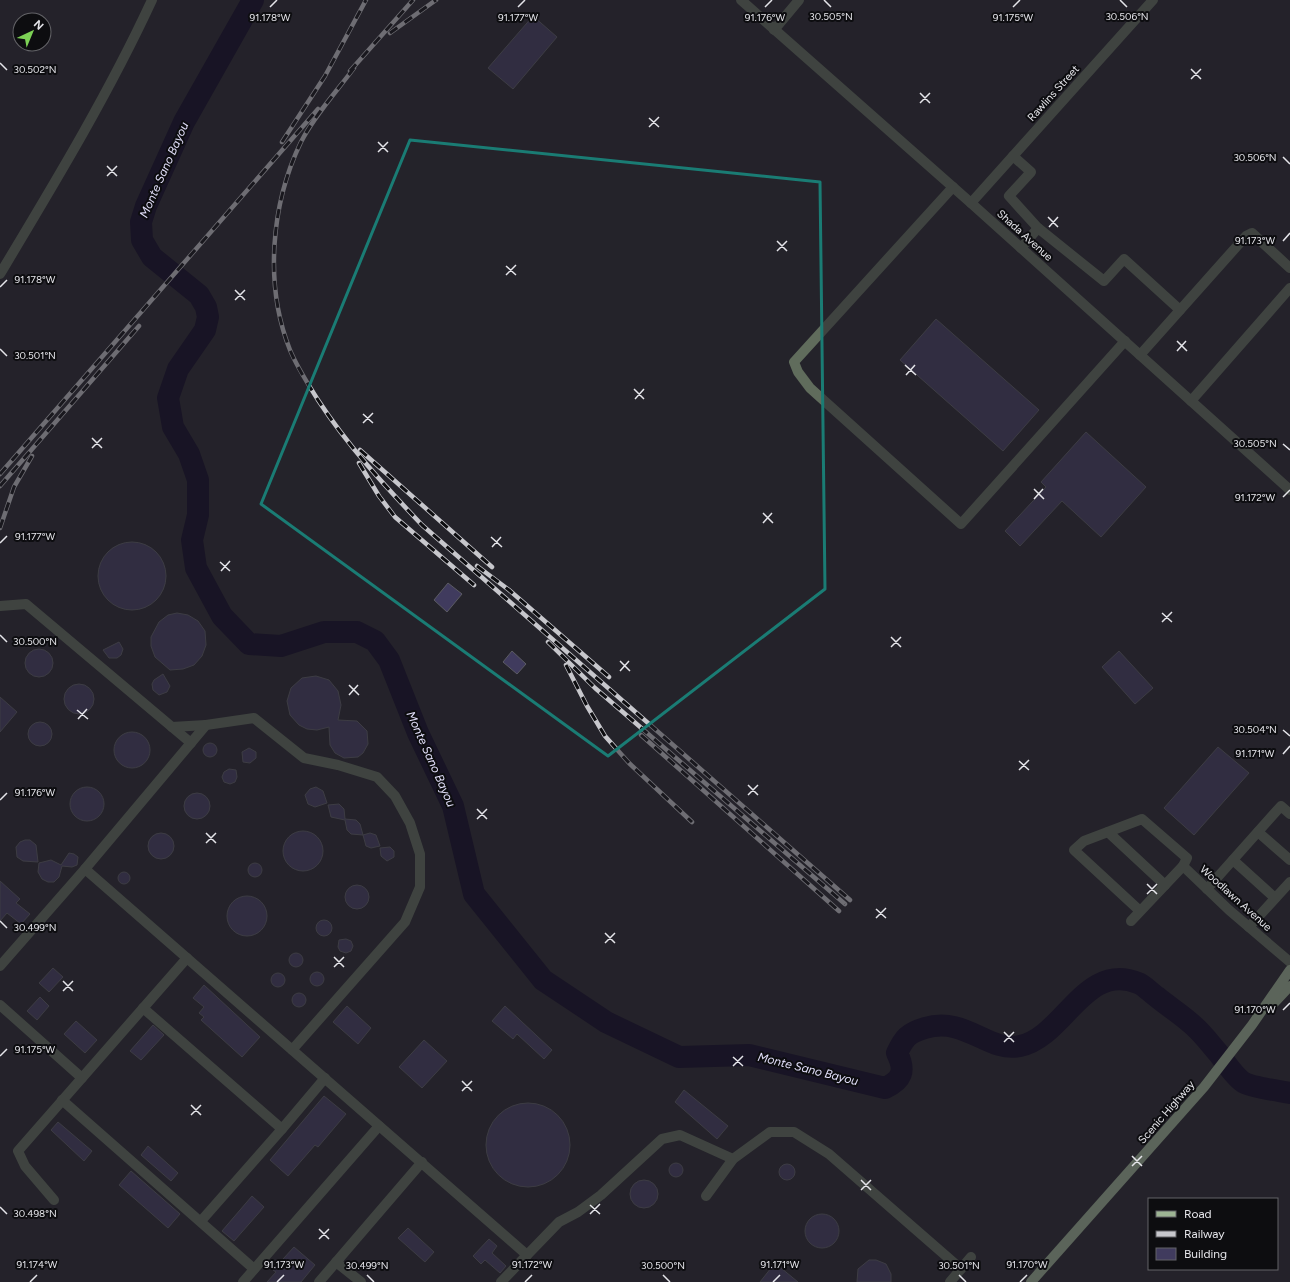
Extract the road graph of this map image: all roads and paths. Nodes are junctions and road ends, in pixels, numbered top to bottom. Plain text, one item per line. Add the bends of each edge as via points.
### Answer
1 (152, 0) edge
2 (741, 0) edge
3 (799, 0) edge
4 (1153, 0) edge
5 (774, 30) junction
6 (1013, 156) junction
7 (953, 187) junction
8 (971, 203) junction
9 (1038, 228) junction
10 (1021, 248) junction
11 (1290, 268) edge
12 (0, 274) edge
13 (1290, 288) edge
14 (1180, 310) junction
15 (1125, 341) junction
16 (1140, 355) junction
17 (1191, 401) junction
18 (1290, 490) edge
19 (0, 606) edge
20 (206, 725) junction
21 (172, 727) junction
22 (191, 743) junction
23 (1290, 814) edge
24 (1108, 832) junction
25 (1258, 832) junction
26 (1233, 860) junction
27 (1290, 860) edge
28 (1184, 866) junction
29 (85, 869) junction
30 (1290, 882) edge
31 (1165, 885) junction
32 (1207, 888) junction
33 (1275, 898) junction
34 (1140, 911) junction
35 (1131, 921) dead end
36 (1249, 927) junction
37 (187, 958) junction
38 (1290, 962) edge
39 (0, 966) edge
40 (1290, 970) edge
41 (1290, 986) edge
42 (0, 1004) edge
43 (143, 1008) junction
44 (1252, 1026) junction
45 (292, 1050) junction
46 (82, 1078) junction
47 (325, 1078) junction
48 (62, 1100) junction
49 (379, 1126) junction
50 (282, 1129) junction
51 (733, 1159) junction
52 (422, 1162) junction
53 (706, 1196) dead end
54 (54, 1200) dead end
55 (201, 1221) junction
56 (527, 1255) junction
57 (971, 1257) dead end
58 (336, 1262) junction
59 (254, 1269) junction
60 (961, 1269) junction
61 (243, 1282) edge
62 (319, 1282) edge
63 (361, 1282) edge
64 (501, 1282) edge
65 (950, 1282) edge
66 (1031, 1282) edge

1 - 12 street via 61,172
2 - 5 street, Shada Avenue
3 - 5 street
4 - 6 street, Rawlins Street
5 - 7 street, Shada Avenue
6 - 8 street, Rawlins Street
6 - 9 street via 1031,172 1009,196
7 - 8 street, Shada Avenue
7 - 15 street via 794,362 810,388 962,524
8 - 10 street, Shada Avenue
9 - 10 street
9 - 14 street via 1104,281 1124,259
10 - 15 street, Shada Avenue
11 - 14 street via 1252,233 1246,236
13 - 17 street
14 - 16 street
15 - 16 street, Shada Avenue
16 - 17 street, Shada Avenue
17 - 18 street, Shada Avenue
19 - 21 street via 26,604
20 - 21 street
20 - 22 street
20 - 45 street via 254,718 304,758 377,777 395,796 410,823 420,854 420,887 405,922
21 - 22 street
22 - 29 street
23 - 25 street via 1281,806
24 - 28 street via 1142,819 1187,858
24 - 31 street
24 - 34 street via 1084,841 1074,850
25 - 26 street
25 - 27 street
26 - 32 street
26 - 33 street
28 - 31 street
28 - 32 street, Woodlawn Avenue
29 - 37 street
29 - 39 street
30 - 33 street
31 - 34 street
32 - 36 street, Woodlawn Avenue
33 - 36 street
34 - 35 street
36 - 38 street, Woodlawn Avenue
37 - 43 street
37 - 45 street
40 - 44 main road, Scenic Highway
41 - 44 main road, Scenic Highway
42 - 46 street
43 - 46 street
43 - 50 street
44 - 66 main road, Scenic Highway via 1204,1087
45 - 47 street
46 - 48 street
47 - 49 street
47 - 50 street
48 - 54 street via 18,1151 25,1166
48 - 55 street
49 - 52 street
49 - 59 street
50 - 55 street
51 - 53 street
51 - 56 street via 680,1135 662,1139 601,1195 559,1222
51 - 60 street via 770,1132 794,1132 828,1154
52 - 56 street
52 - 58 street
55 - 59 street
56 - 64 street
57 - 60 street
58 - 62 street
58 - 63 street
59 - 61 street
60 - 65 street

